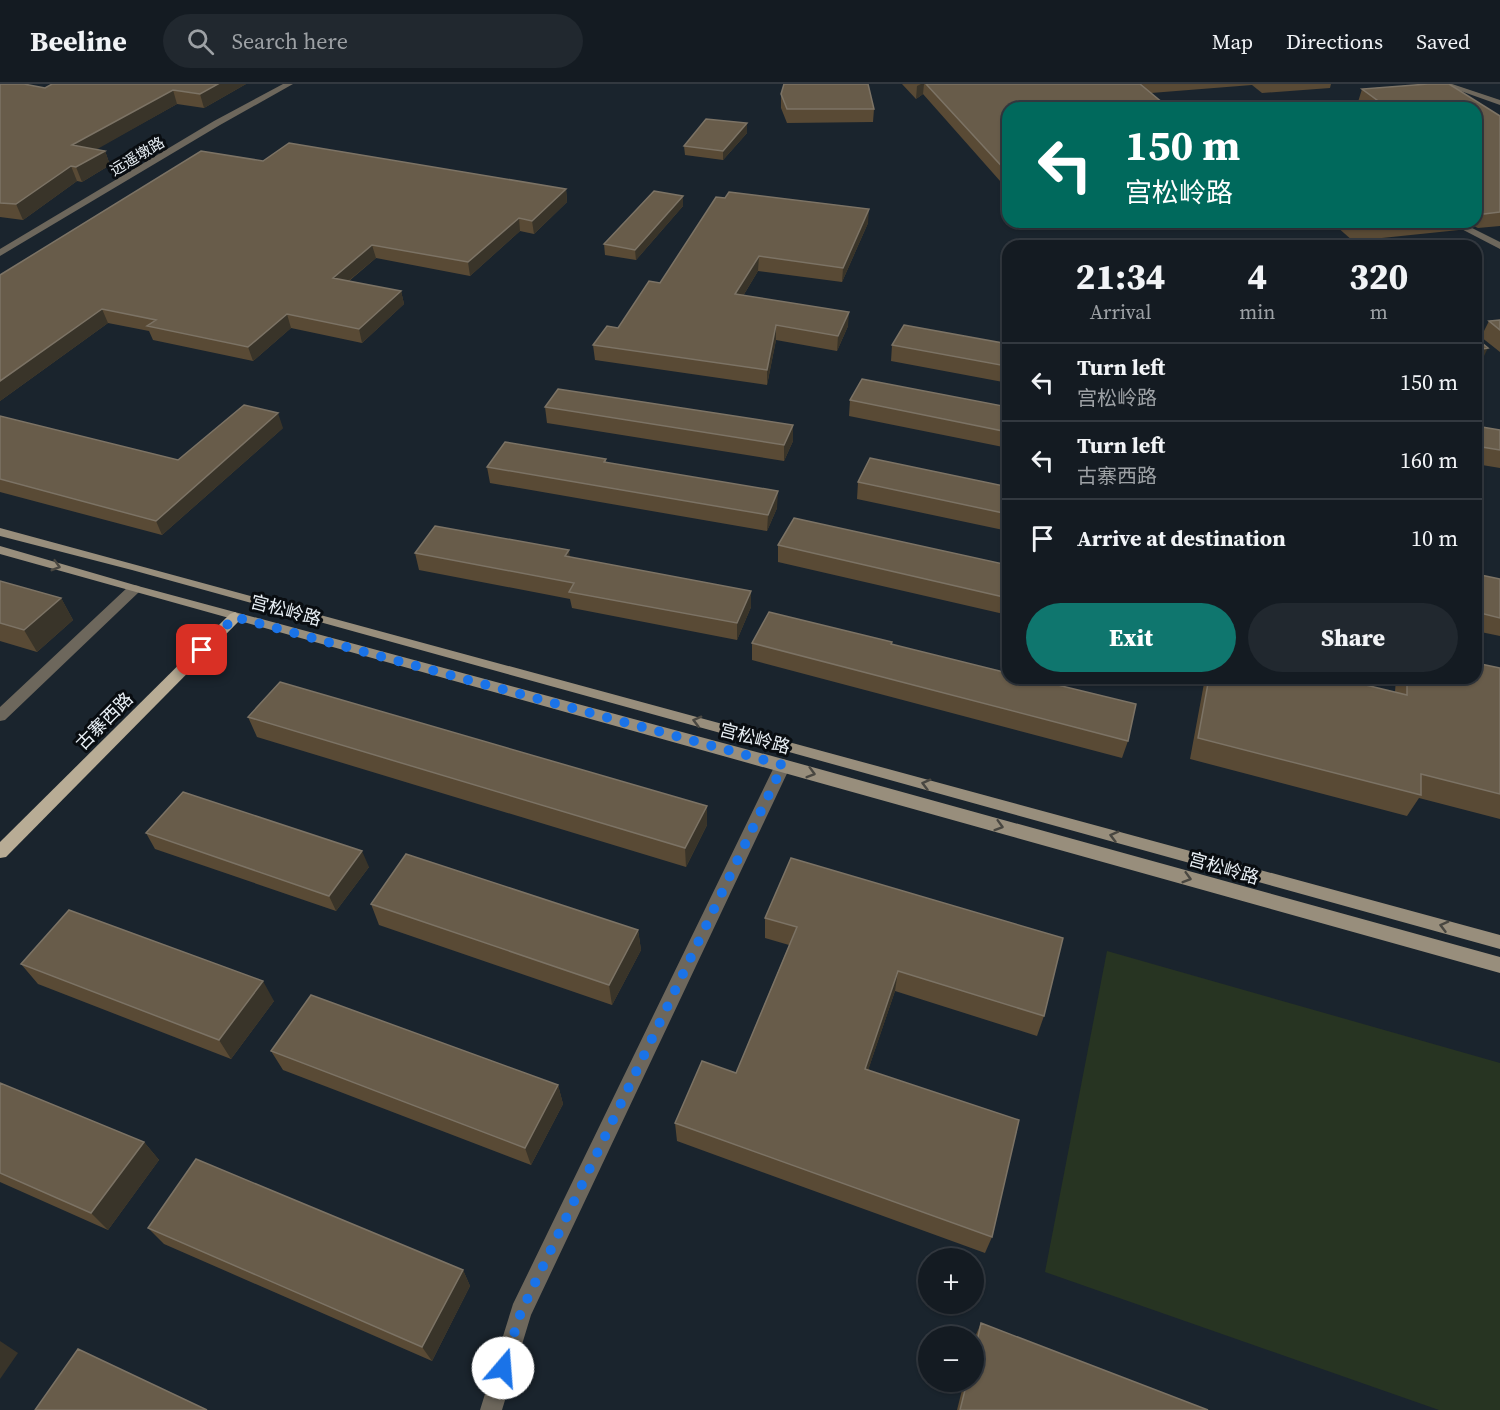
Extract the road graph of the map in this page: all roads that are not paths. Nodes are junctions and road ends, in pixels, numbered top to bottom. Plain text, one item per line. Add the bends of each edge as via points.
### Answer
1 (288, 84) edge
2 (1445, 84) edge
3 (1500, 103) edge
4 (1465, 228) edge
5 (1500, 246) edge
6 (0, 253) edge
7 (0, 532) edge
8 (0, 550) edge
9 (134, 589) junction
10 (235, 617) junction
11 (0, 716) edge
12 (783, 765) junction
13 (0, 852) edge
14 (1500, 942) edge
15 (1500, 965) edge
16 (491, 1410) edge

1 - 6 street, 远遥墩路
2 - 3 street
4 - 5 street
14 -> 7 main road
8 -> 9 main road, 宫松岭路
9 - 10 main road, 宫松岭路
9 - 11 street
10 - 12 main road, 宫松岭路
10 - 13 main road, 古寨西路
12 -> 15 main road, 宫松岭路
12 - 16 street via 521,1312

